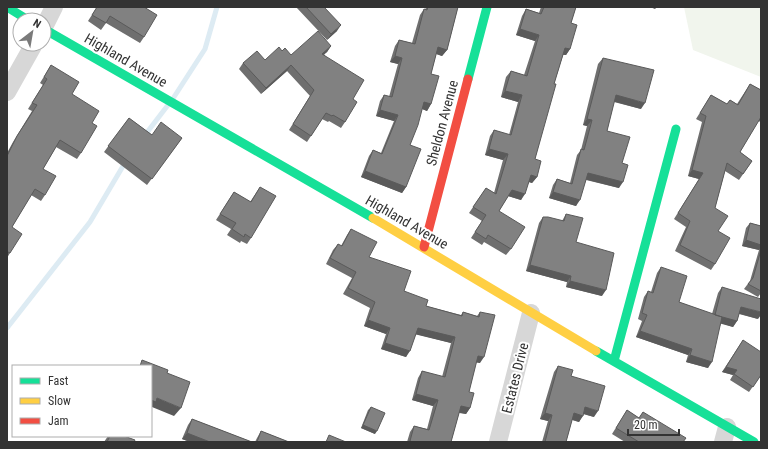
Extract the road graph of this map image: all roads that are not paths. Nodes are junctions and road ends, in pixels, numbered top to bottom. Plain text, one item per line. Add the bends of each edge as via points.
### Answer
1 (487, 7) edge
2 (52, 33) edge
3 (30, 52) edge
4 (7, 92) edge
5 (676, 129) dead end
6 (424, 247) junction
7 (531, 313) junction
8 (614, 361) junction
9 (725, 434) edge
10 (498, 442) edge
11 (754, 442) edge

1 - 6 street, Sheldon Avenue
2 - 6 street, Highland Avenue
3 - 4 street
5 - 8 street
6 - 7 street, Highland Avenue
7 - 8 street, Highland Avenue
7 - 10 street, Estates Drive
8 - 9 street, Highland Avenue
9 - 11 street, Highland Avenue

